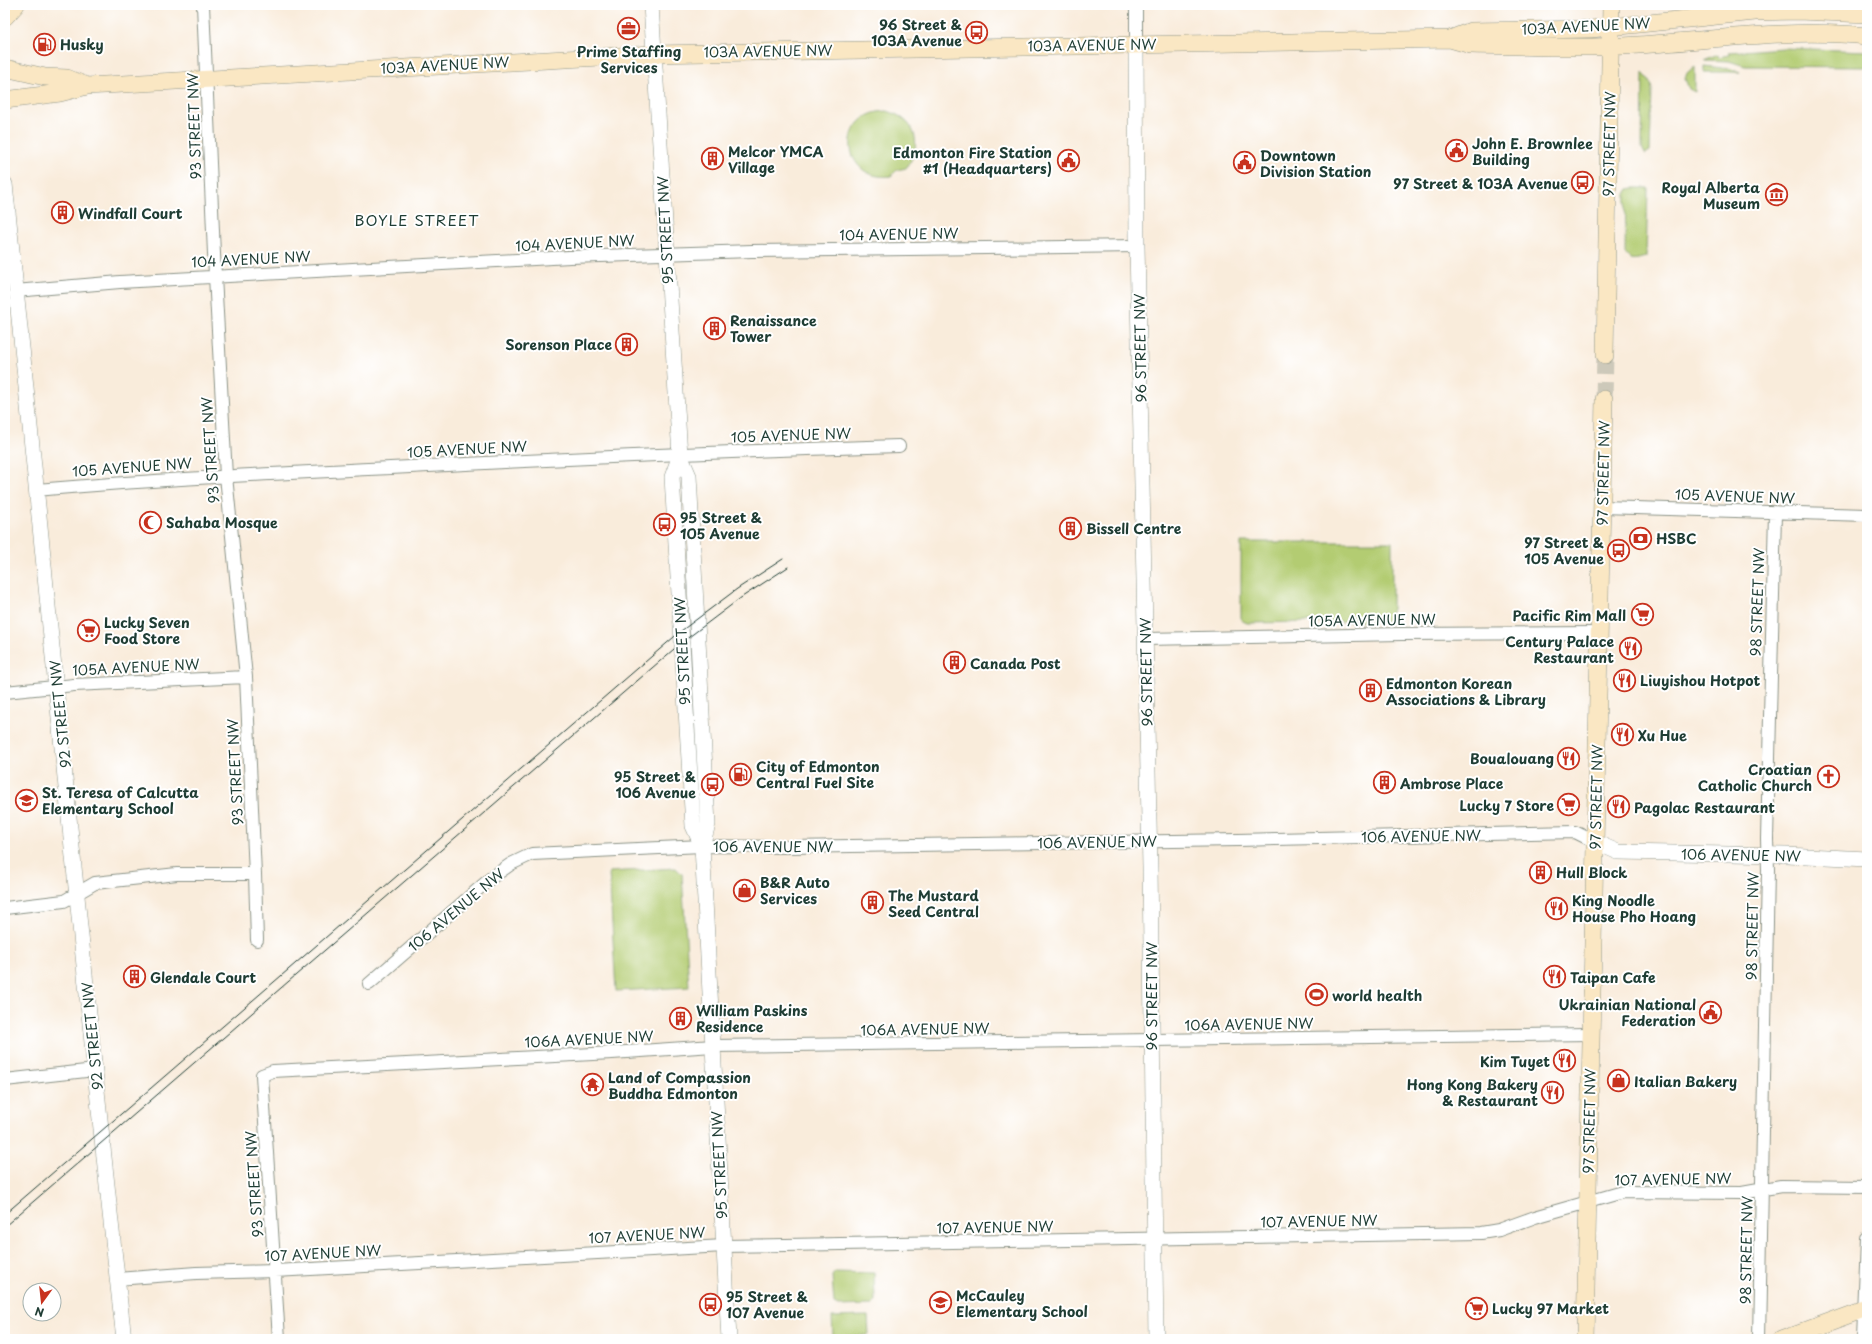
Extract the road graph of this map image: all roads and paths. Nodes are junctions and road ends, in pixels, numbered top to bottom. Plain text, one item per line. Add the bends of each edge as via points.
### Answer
1 (16, 5) edge
2 (203, 5) edge
3 (651, 5) edge
4 (1136, 5) edge
5 (1611, 5) edge
6 (1750, 9) edge
7 (1867, 14) edge
8 (5, 17) edge
9 (1611, 27) junction
10 (1867, 36) edge
11 (1450, 39) junction
12 (1136, 45) junction
13 (1610, 47) junction
14 (654, 54) junction
15 (5, 68) edge
16 (28, 74) junction
17 (5, 78) edge
18 (207, 80) junction
19 (87, 86) junction
20 (5, 100) edge
21 (5, 184) edge
22 (1137, 246) junction
23 (666, 254) junction
24 (215, 276) junction
25 (15, 291) junction
26 (1605, 355) tunnel mouth
27 (1604, 399) tunnel mouth
28 (899, 446) dead end
29 (680, 455) junction
30 (226, 476) junction
31 (37, 490) junction
32 (1602, 507) junction
33 (1775, 513) junction
34 (1867, 515) edge
35 (1600, 633) junction
36 (1145, 640) junction
37 (246, 677) junction
38 (57, 687) junction
39 (5, 692) edge
40 (1149, 841) junction
41 (1595, 842) junction
42 (702, 846) junction
43 (1768, 855) junction
44 (1867, 860) edge
45 (255, 874) junction
46 (77, 894) junction
47 (5, 908) edge
48 (257, 940) dead end
49 (369, 984) dead end
50 (1590, 1034) junction
51 (1151, 1040) junction
52 (713, 1046) junction
53 (95, 1070) junction
54 (262, 1075) joint
55 (5, 1080) edge
56 (1867, 1187) edge
57 (1762, 1189) junction
58 (1588, 1202) junction
59 (1154, 1239) junction
60 (1867, 1240) edge
61 (724, 1246) junction
62 (275, 1271) junction
63 (117, 1279) junction
64 (1865, 1308) edge
65 (1586, 1338) edge
66 (124, 1339) edge
67 (279, 1339) edge
68 (729, 1339) edge
69 (1156, 1339) edge
70 (1759, 1339) edge
71 (1783, 1339) edge
72 (1863, 1339) edge

1 - 8 main road
2 - 18 street, 93 STREET NW
3 - 14 street, 95 STREET NW
4 - 12 street, 96 STREET NW
5 - 9 main road, 97 STREET NW
6 - 7 main road, 103A AVENUE NW
6 - 9 main road, 103A AVENUE NW
9 - 11 main road, 103A AVENUE NW via 1471,31
9 - 13 main road, 97 STREET NW
10 - 13 main road, 103A AVENUE NW via 1802,32
11 - 12 main road, 103A AVENUE NW
11 - 13 main road, 103A AVENUE NW via 1471,45
12 - 14 main road, 103A AVENUE NW
12 - 22 street, 96 STREET NW
13 - 26 main road, 97 STREET NW
14 - 18 main road, 103A AVENUE NW
14 - 23 street, 95 STREET NW
15 - 16 main road, 103A AVENUE NW
16 - 17 main road
16 - 19 main road, 103A AVENUE NW via 67,78
18 - 19 main road, 103A AVENUE NW
18 - 24 street, 93 STREET NW
19 - 20 main road, 103A AVENUE NW via 60,93
21 - 25 street, 92 STREET NW
22 - 23 street, 104 AVENUE NW
22 - 36 street, 96 STREET NW
23 - 24 street, 104 AVENUE NW
23 - 29 street, 95 STREET NW
24 - 25 street, 104 AVENUE NW
24 - 30 street, 93 STREET NW
25 - 31 street, 92 STREET NW
27 - 32 main road, 97 STREET NW
28 - 29 street, 105 AVENUE NW
29 - 30 street, 105 AVENUE NW
29 - 42 street, 95 STREET NW via 689,476 693,532 708,824
30 - 31 street, 105 AVENUE NW via 131,481
30 - 37 street, 93 STREET NW
31 - 38 street, 92 STREET NW
32 - 33 street, 105 AVENUE NW
32 - 35 main road, 97 STREET NW
33 - 34 street, 105 AVENUE NW
33 - 43 street, 98 STREET NW
35 - 36 street, 105A AVENUE NW via 1401,634
35 - 41 main road, 97 STREET NW
36 - 40 street, 96 STREET NW
37 - 38 street, 105A AVENUE NW
37 - 45 street, 93 STREET NW
38 - 39 street, 105A AVENUE NW
38 - 46 street, 92 STREET NW
40 - 41 street, 106 AVENUE NW via 1575,832
40 - 42 street, 106 AVENUE NW
40 - 51 street, 96 STREET NW
41 - 43 street, 106 AVENUE NW via 1618,852
41 - 50 main road, 97 STREET NW
42 - 49 street, 106 AVENUE NW via 532,854 491,878
42 - 52 street, 95 STREET NW
43 - 44 street, 106 AVENUE NW
43 - 57 street, 98 STREET NW
45 - 46 street via 177,874 139,878 95,883
45 - 48 street, 93 STREET NW
46 - 47 street via 64,901
46 - 53 street, 92 STREET NW
50 - 51 street, 106A AVENUE NW
50 - 58 main road, 97 STREET NW
51 - 52 street, 106A AVENUE NW
51 - 59 street, 96 STREET NW
52 - 54 street, 106A AVENUE NW via 612,1054 273,1071
52 - 61 street, 95 STREET NW
53 - 55 street
53 - 63 street, 92 STREET NW
54 - 62 street, 93 STREET NW
56 - 57 street, 107 AVENUE NW via 1781,1186
57 - 58 street, 107 AVENUE NW via 1742,1193 1622,1192
57 - 70 street, 98 STREET NW
58 - 59 street, 107 AVENUE NW via 1499,1230 1481,1233
58 - 65 main road, 97 STREET NW
59 - 61 street, 107 AVENUE NW
59 - 69 street, 96 STREET NW
60 - 64 street
61 - 62 street, 107 AVENUE NW
61 - 68 street, 95 STREET NW
62 - 63 street, 107 AVENUE NW
62 - 67 street, 93 STREET NW
63 - 66 street, 92 STREET NW
64 - 71 main road
64 - 72 street

